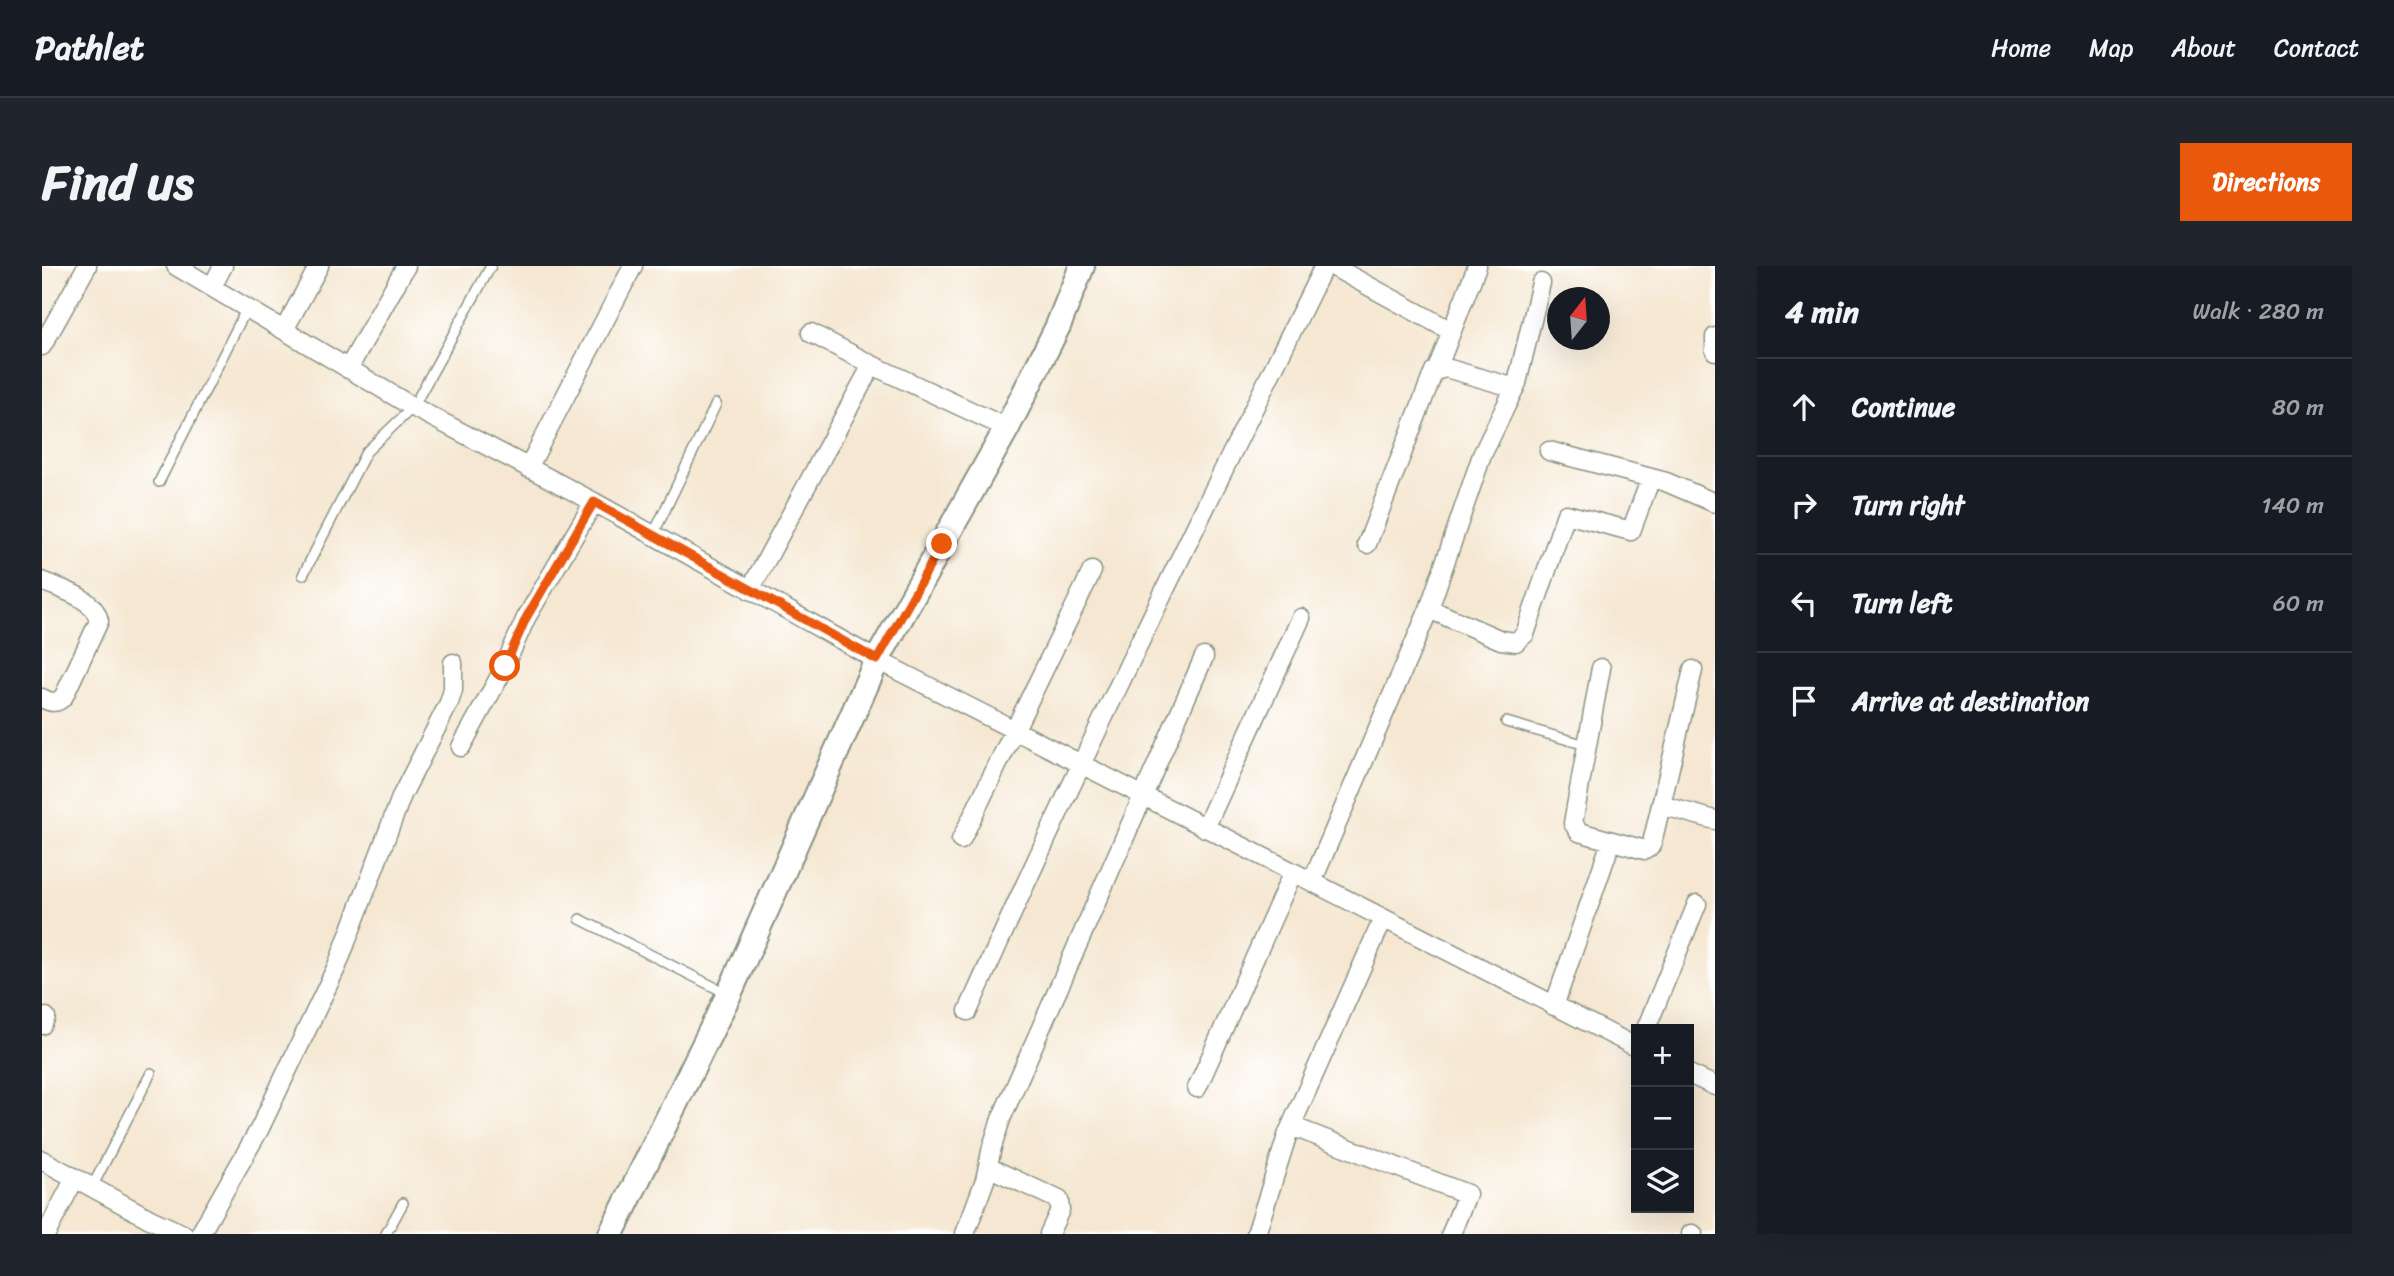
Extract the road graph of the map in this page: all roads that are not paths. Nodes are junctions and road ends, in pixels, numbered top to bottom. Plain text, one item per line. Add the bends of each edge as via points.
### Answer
1 (87, 266) edge
2 (176, 266) edge
3 (223, 266) edge
4 (319, 266) edge
5 (406, 266) edge
6 (491, 266) edge
7 (633, 266) edge
8 (1082, 266) edge
9 (1324, 266) edge
10 (1332, 266) edge
11 (1477, 266) edge
12 (1541, 283) dead end
13 (212, 287) junction
14 (247, 308) junction
15 (284, 330) junction
16 (1451, 331) junction
17 (811, 333) dead end
18 (1715, 337) edge
19 (42, 346) edge
20 (1715, 351) edge
21 (872, 365) junction
22 (348, 369) junction
23 (1437, 369) junction
24 (1515, 388) junction
25 (716, 404) dead end
26 (413, 407) junction
27 (1007, 428) junction
28 (1549, 450) dead end
29 (528, 468) junction
30 (1651, 478) junction
31 (159, 482) dead end
32 (594, 502) junction
33 (1715, 503) edge
34 (653, 535) junction
35 (1367, 544) dead end
36 (1092, 571) dead end
37 (303, 575) dead end
38 (42, 581) edge
39 (750, 590) junction
40 (1429, 609) junction
41 (1301, 618) dead end
42 (1204, 657) dead end
43 (877, 660) junction
44 (453, 663) dead end
45 (1601, 668) dead end
46 (1693, 670) dead end
47 (42, 698) edge
48 (1506, 722) dead end
49 (1015, 731) junction
50 (1586, 746) junction
51 (461, 747) dead end
52 (1081, 765) junction
53 (1143, 796) junction
54 (1661, 805) junction
55 (1715, 820) edge
56 (1205, 828) junction
57 (961, 841) dead end
58 (1611, 842) junction
59 (1293, 872) junction
60 (1312, 882) junction
61 (1697, 904) dead end
62 (580, 919) dead end
63 (1383, 919) junction
64 (729, 994) junction
65 (1554, 1006) junction
66 (968, 1011) dead end
67 (1648, 1024) edge
68 (1631, 1044) edge
69 (151, 1073) dead end
70 (1694, 1076) edge
71 (1715, 1086) edge
72 (1197, 1088) dead end
73 (1291, 1126) junction
74 (42, 1160) edge
75 (988, 1167) junction
76 (75, 1178) junction
77 (92, 1187) junction
78 (403, 1203) dead end
79 (46, 1234) edge
80 (183, 1234) edge
81 (200, 1234) edge
82 (386, 1234) edge
83 (611, 1234) edge
84 (965, 1234) edge
85 (1049, 1234) edge
86 (1256, 1234) edge
87 (1451, 1234) edge

1 - 19 street
2 - 13 street
3 - 13 street
4 - 15 street
5 - 22 street
6 - 26 lane
7 - 29 street
8 - 27 main road
9 - 52 street
10 - 16 street
11 - 16 street
12 - 24 street
13 - 14 street
14 - 15 street
14 - 31 lane
15 - 22 street
16 - 23 street
17 - 21 street
18 - 20 street
21 - 27 street
21 - 39 street
22 - 26 street
23 - 24 street
23 - 35 street via 1429,379
24 - 40 street via 1482,455
25 - 34 lane
26 - 29 street
26 - 37 lane via 366,452
27 - 43 main road
28 - 30 street
29 - 32 street
30 - 33 street
30 - 40 street via 1631,531 1566,514 1525,634 1516,642
32 - 34 street
32 - 51 street via 526,618
34 - 39 street
36 - 49 street
38 - 47 street via 89,602 99,621 64,696 51,703
39 - 43 street
40 - 60 street
41 - 56 street
42 - 53 street
43 - 49 street
43 - 64 main road
44 - 81 street via 449,703 402,795 337,966 261,1128
45 - 50 street
46 - 54 street
48 - 50 lane
49 - 52 street
49 - 57 street
50 - 58 street via 1573,823 1579,832
52 - 53 street
52 - 66 street
53 - 56 street
53 - 75 street via 1001,1119
54 - 55 street
54 - 58 street via 1648,850
56 - 59 street
58 - 65 street
59 - 60 street
59 - 72 street
60 - 63 street
61 - 67 street
62 - 64 lane
63 - 65 street
63 - 73 street
64 - 83 main road
65 - 68 street
69 - 77 lane
70 - 71 street
73 - 86 street
73 - 87 street via 1467,1194
74 - 76 street
75 - 84 street
75 - 85 street via 1059,1200 1060,1210
76 - 77 street
76 - 79 street
77 - 80 street
78 - 82 lane

